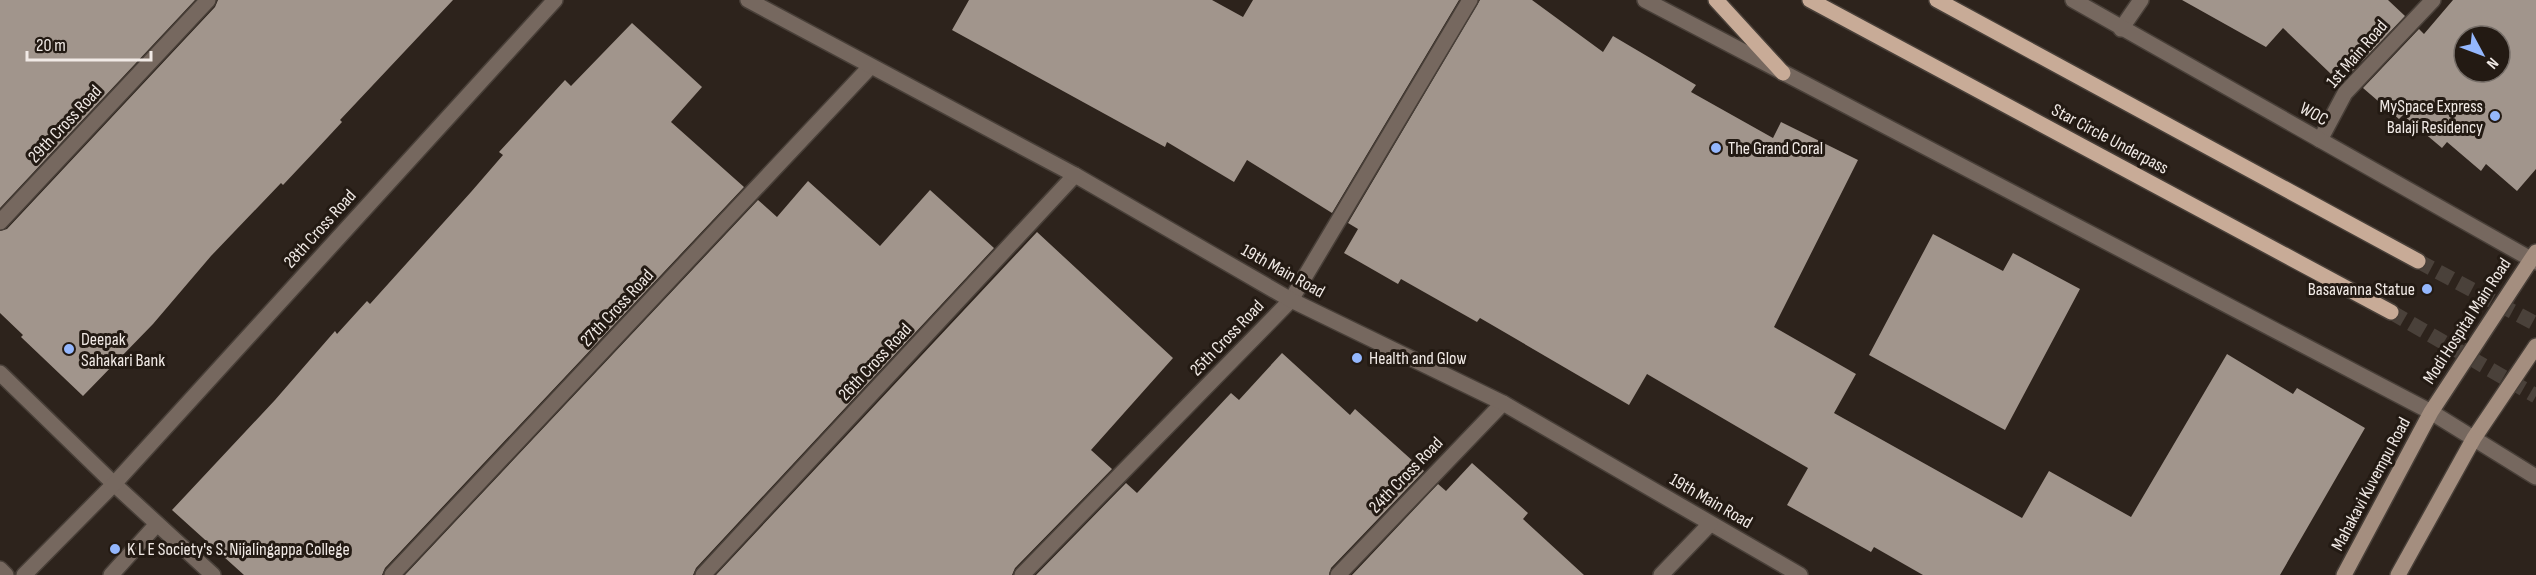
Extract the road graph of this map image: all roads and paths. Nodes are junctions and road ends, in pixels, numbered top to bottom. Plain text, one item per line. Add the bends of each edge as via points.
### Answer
1 (208, 0) edge
2 (555, 0) edge
3 (748, 0) edge
4 (1470, 0) edge
5 (1645, 0) edge
6 (1716, 0) edge
7 (1810, 0) edge
8 (1937, 0) edge
9 (2073, 0) edge
10 (2141, 0) edge
11 (2433, 0) edge
12 (2121, 29) junction
13 (870, 67) junction
14 (1783, 73) junction
15 (2320, 140) junction
16 (1075, 175) junction
17 (0, 222) edge
18 (2534, 258) edge
19 (2418, 261) tunnel mouth
20 (1291, 300) junction
21 (2391, 312) tunnel mouth
22 (2536, 346) edge
23 (0, 372) edge
24 (1503, 403) junction
25 (2431, 412) junction
26 (2474, 438) junction
27 (2536, 477) edge
28 (114, 484) junction
29 (158, 524) junction
30 (1710, 524) junction
31 (0, 569) edge
32 (6, 575) edge
33 (24, 575) edge
34 (111, 575) edge
35 (213, 575) edge
36 (392, 575) edge
37 (703, 575) edge
38 (1022, 575) edge
39 (1338, 575) edge
40 (1661, 575) edge
41 (1800, 575) edge
42 (2344, 575) edge
43 (2398, 575) edge

1 - 17 street, 29th Cross Road
2 - 28 street, 28th Cross Road
3 - 13 street, 19th Main Road
4 - 20 street, 25th Cross Road
5 - 14 street
6 - 14 main road
7 - 21 main road, Star Circle Underpass
8 - 19 main road
9 - 12 street, WOC
10 - 12 street
11 - 15 street, 1st Main Road via 2345,93
12 - 15 street, WOC
13 - 16 street, 19th Main Road
13 - 36 street, 27th Cross Road
14 - 25 street
15 - 18 street, WOC
16 - 20 street, 19th Main Road
16 - 37 street, 26th Cross Road
18 - 25 main road, Modi Hospital Main Road
20 - 24 street, 19th Main Road
20 - 38 street, 25th Cross Road
22 - 26 main road
23 - 28 street
24 - 30 street, 19th Main Road
24 - 39 street, 24th Cross Road
25 - 26 street
25 - 42 main road, Mahakavi Kuvempu Road
26 - 27 street
26 - 43 main road
28 - 29 street
28 - 33 street, 28th Cross Road
29 - 34 street
29 - 35 street
30 - 40 street
30 - 41 street, 19th Main Road
31 - 32 street

